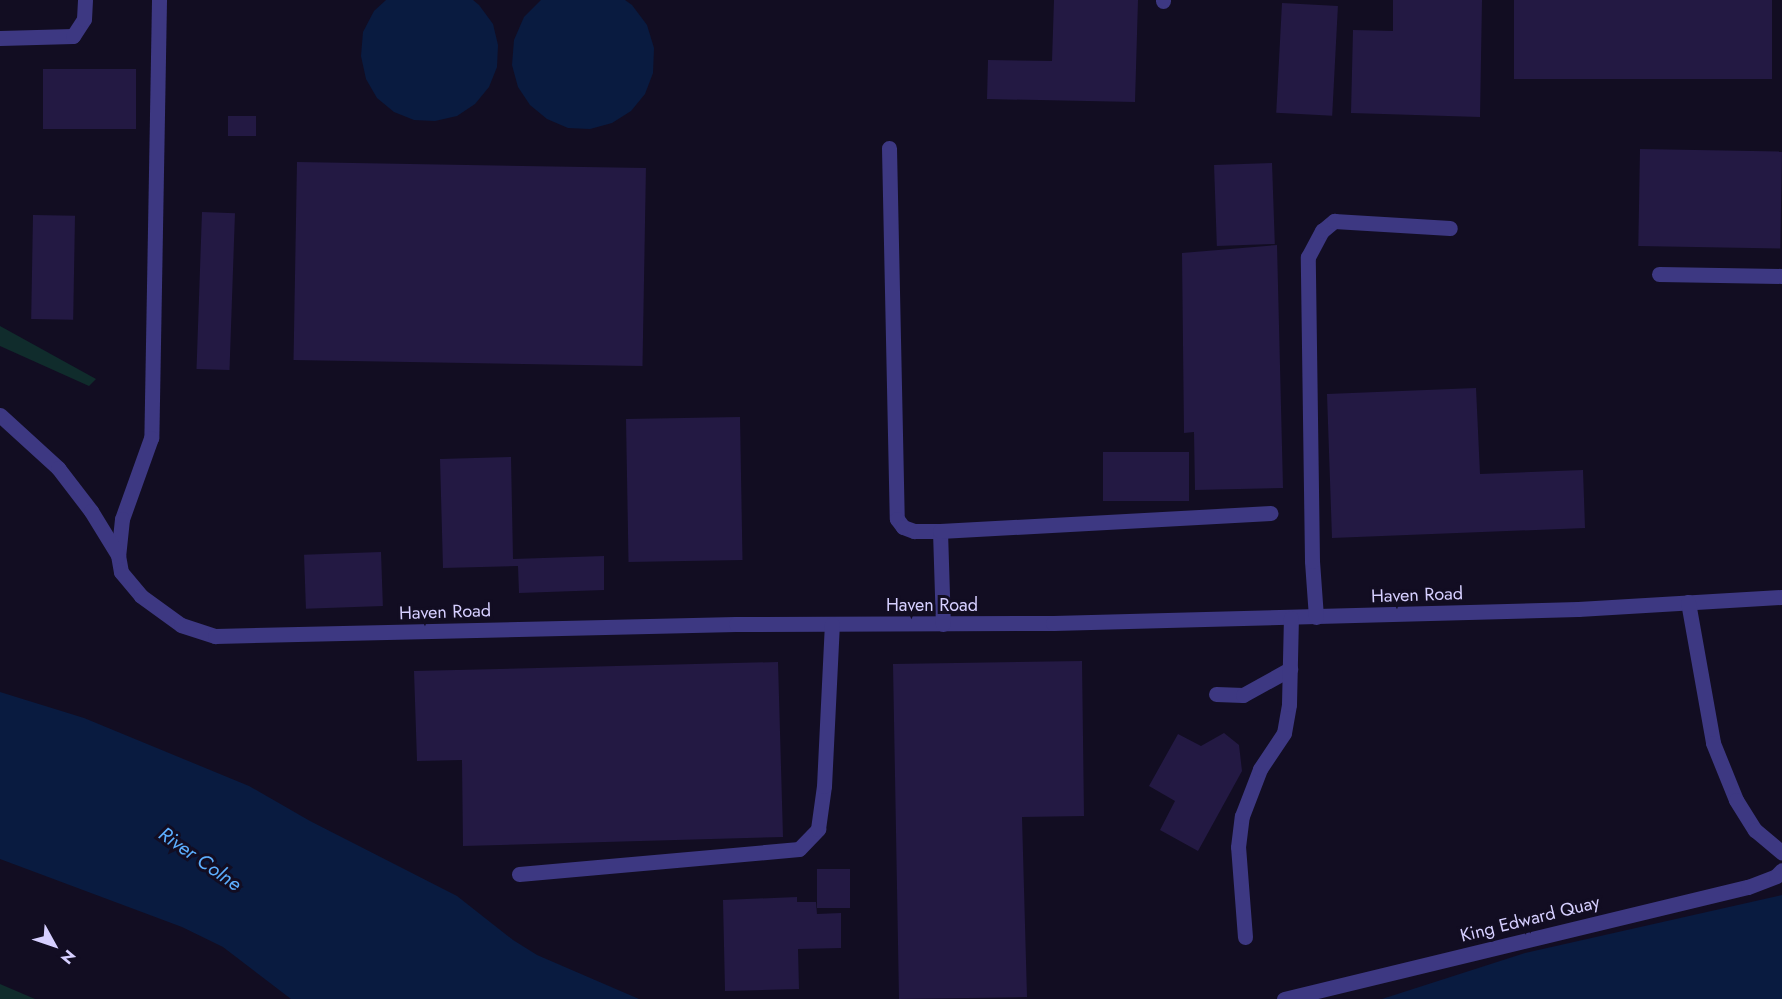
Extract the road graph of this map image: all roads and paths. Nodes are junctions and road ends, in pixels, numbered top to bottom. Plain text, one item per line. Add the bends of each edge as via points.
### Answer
1 (85, 0) edge
2 (159, 0) edge
3 (0, 38) edge
4 (889, 148) dead end
5 (1450, 228) dead end
6 (1659, 274) dead end
7 (1782, 276) edge
8 (0, 415) edge
9 (1271, 513) dead end
10 (940, 531) junction
11 (118, 555) junction
12 (1782, 597) edge
13 (1688, 602) junction
14 (1316, 617) junction
15 (1291, 618) junction
16 (832, 624) junction
17 (943, 624) junction
18 (1290, 669) junction
19 (1216, 694) dead end
20 (1782, 853) edge
21 (1782, 870) edge
22 (519, 874) dead end
23 (1245, 938) dead end
24 (1284, 999) edge

1 - 3 street via 84,19 73,36
2 - 11 street, Haven Road via 151,438 122,519
4 - 10 street via 897,519 903,528
5 - 14 street via 1334,221 1322,231 1308,257
6 - 7 street
8 - 11 street, Haven Road via 47,456 91,511
9 - 10 street
10 - 17 street
11 - 16 street, Haven Road via 121,572 141,596 181,626 215,636
12 - 13 street, Haven Road
13 - 14 street, Haven Road
13 - 20 street via 1713,743 1736,800 1755,830
14 - 15 street, Haven Road
15 - 17 street, Haven Road
15 - 18 street
16 - 17 street, Haven Road
16 - 22 street via 819,829 799,849
18 - 19 street via 1243,695
18 - 23 street via 1284,733 1260,769 1242,816 1238,847
21 - 24 street, King Edward Quay via 1748,887

